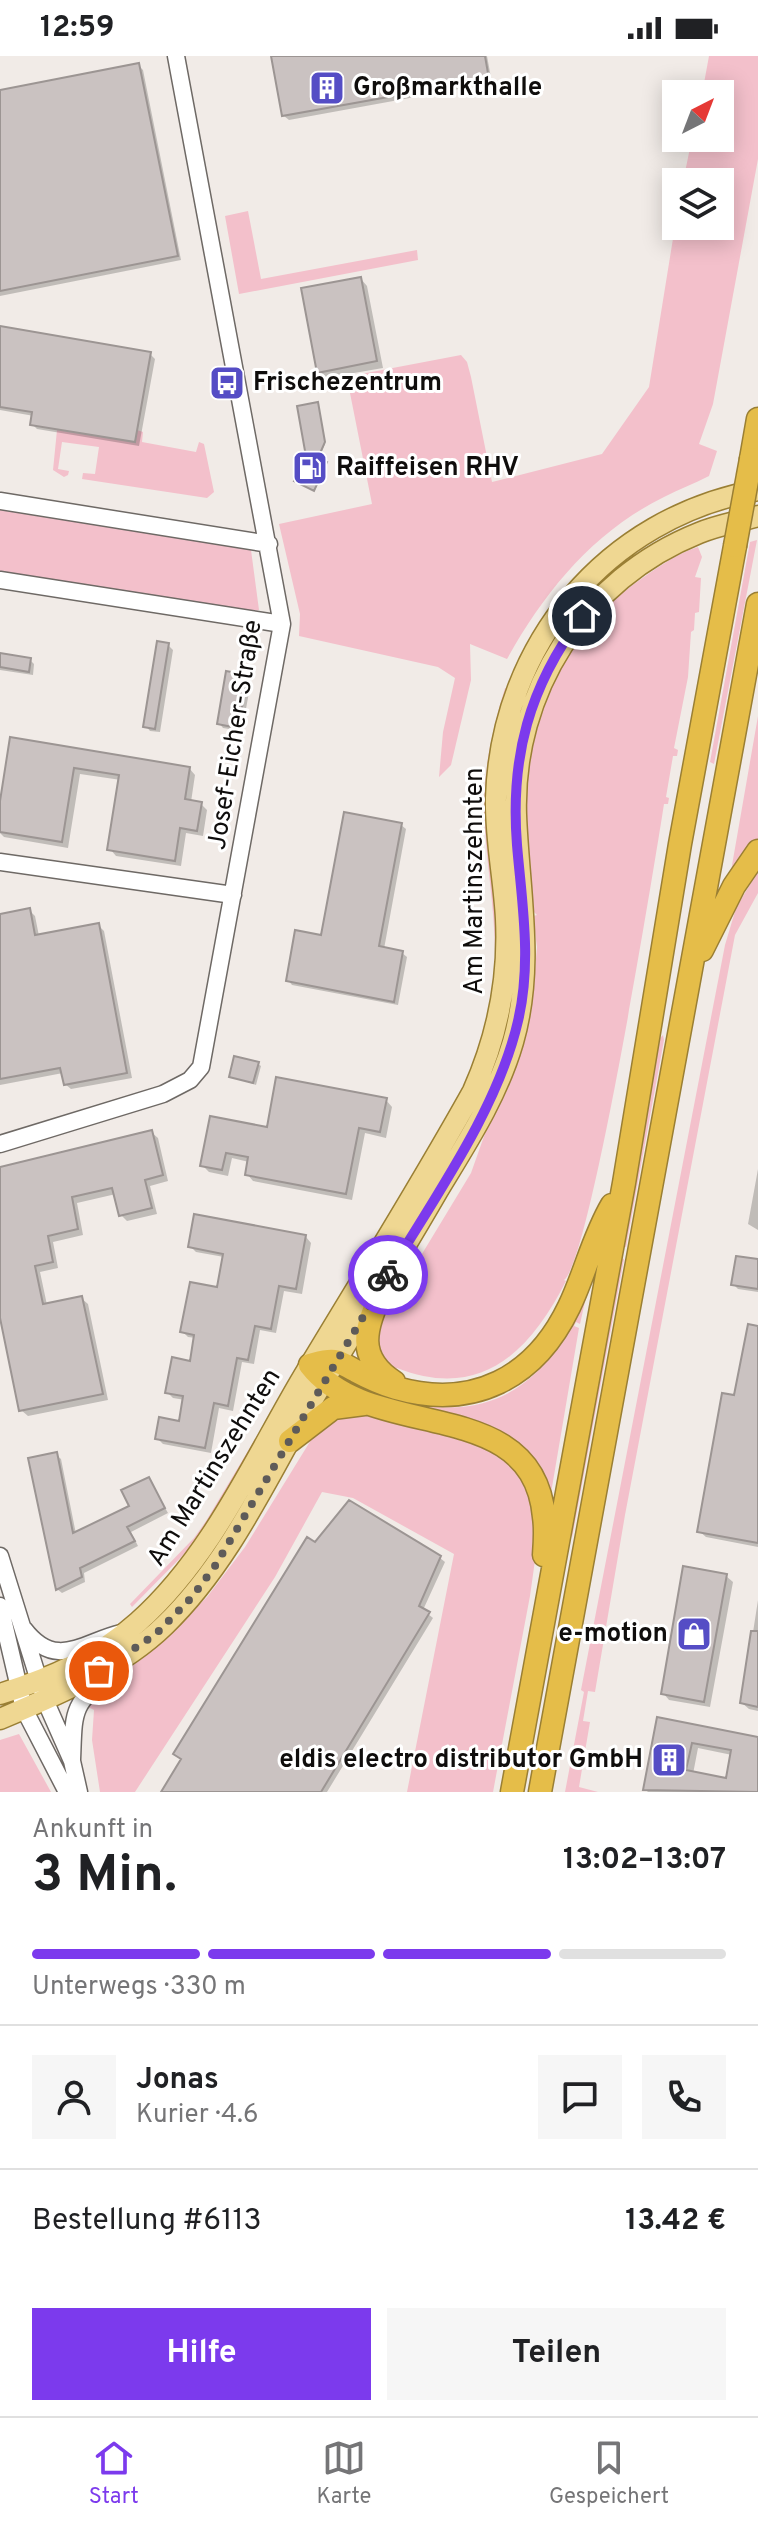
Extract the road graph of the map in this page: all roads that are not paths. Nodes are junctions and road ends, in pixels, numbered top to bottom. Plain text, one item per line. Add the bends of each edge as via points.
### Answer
1 (176, 56) edge
2 (758, 419) edge
3 (758, 490) edge
4 (0, 501) edge
5 (758, 516) edge
6 (269, 544) junction
7 (0, 580) edge
8 (758, 604) edge
9 (282, 624) junction
10 (758, 851) edge
11 (0, 862) edge
12 (233, 895) junction
13 (691, 972) junction
14 (0, 1144) edge
15 (624, 1183) junction
16 (386, 1280) junction
17 (337, 1361) junction
18 (318, 1373) junction
19 (412, 1392) junction
20 (369, 1405) junction
21 (290, 1441) junction
22 (0, 1556) edge
23 (0, 1606) edge
24 (544, 1616) junction
25 (21, 1626) junction
26 (126, 1631) junction
27 (145, 1643) junction
28 (9, 1691) edge
29 (42, 1691) junction
30 (24, 1709) junction
31 (0, 1719) edge
32 (72, 1761) junction
33 (67, 1792) edge
34 (79, 1792) edge
35 (512, 1792) edge
36 (540, 1792) edge

1 - 6 street, Josef-Eicher-Straße
2 - 15 highway, bridge
3 - 18 main road, Am Martinszehnten via 678,515 628,543 575,592 532,657 511,706 498,764 506,959 493,1042 473,1091
4 - 6 street
5 - 16 main road, Am Martinszehnten via 696,534 624,576 582,616 543,678 524,731 516,786 526,950 519,1020 482,1115
6 - 9 street, Josef-Eicher-Straße
7 - 9 street
8 - 13 highway
9 - 12 street, Josef-Eicher-Straße
10 - 13 highway via 734,886
11 - 12 street
12 - 14 street, Josef-Eicher-Straße via 201,1067 190,1080 163,1094
13 - 36 highway
15 - 19 highway via 569,1307 532,1360 507,1379 478,1390
15 - 24 highway
16 - 17 main road, Am Martinszehnten
16 - 19 highway via 367,1332 367,1350 383,1374
17 - 18 highway
17 - 19 highway
18 - 20 highway
18 - 21 main road, Am Martinszehnten
18 - 26 main road, Am Martinszehnten via 198,1553 159,1602
20 - 21 highway via 333,1408
20 - 24 highway via 473,1431 502,1445 524,1465 544,1516
21 - 27 main road, Am Martinszehnten via 215,1566
22 - 25 street
23 - 28 street
24 - 35 highway
25 - 26 street via 55,1652
25 - 29 street
26 - 29 main road, Am Martinszehnten
27 - 29 main road, Am Martinszehnten
27 - 32 street via 81,1699 74,1717
28 - 29 main road, Am Martinszehnten
28 - 30 street
29 - 30 main road, Am Martinszehnten
29 - 32 street
30 - 31 main road, Am Martinszehnten
30 - 33 street
32 - 34 street

